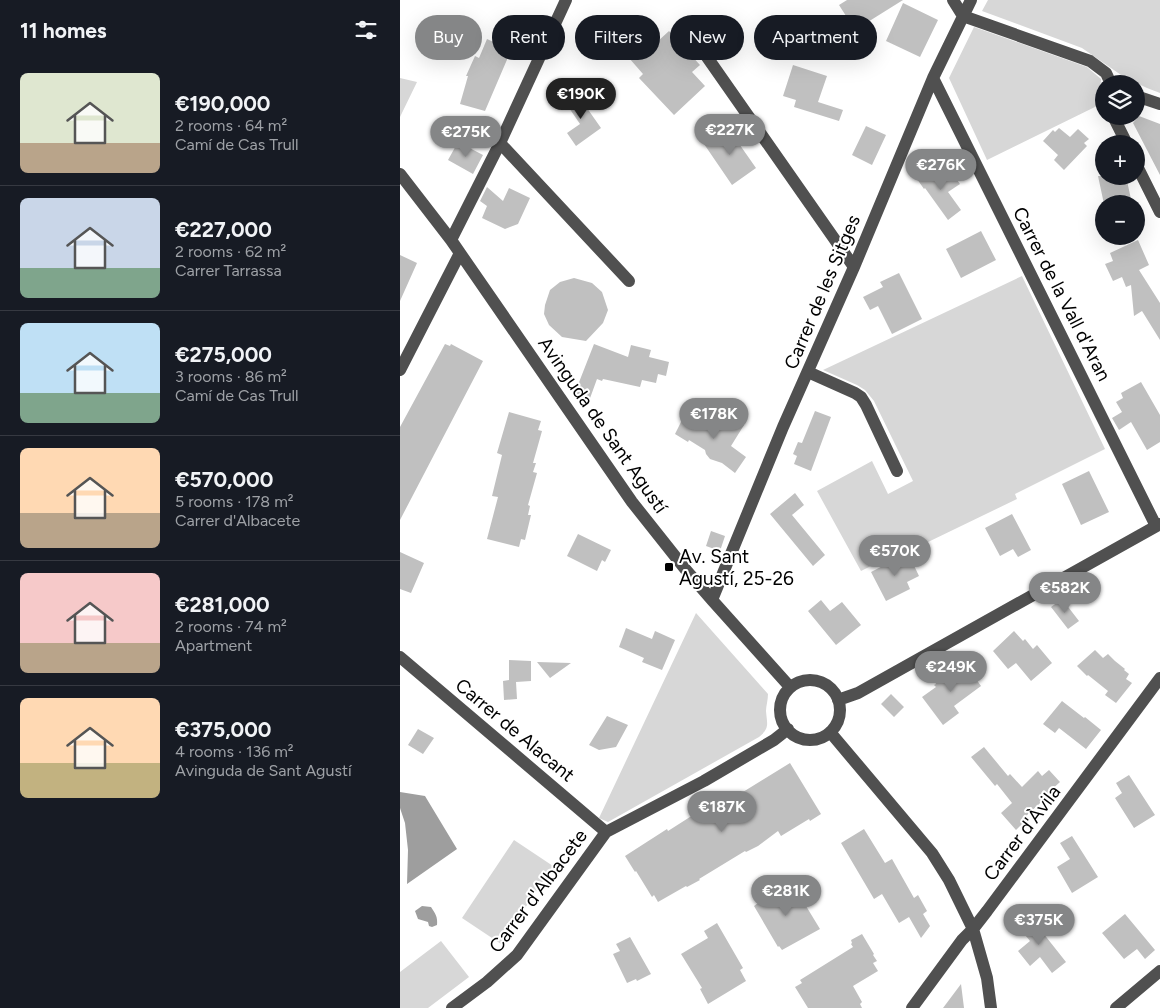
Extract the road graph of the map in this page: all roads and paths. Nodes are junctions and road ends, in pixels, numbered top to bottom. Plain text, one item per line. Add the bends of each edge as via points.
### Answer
1 (566, 0) edge
2 (953, 0) edge
3 (971, 0) edge
4 (963, 16) junction
5 (709, 60) edge
6 (1107, 75) edge
7 (933, 78) junction
8 (1145, 99) edge
9 (1160, 104) edge
10 (500, 143) junction
11 (400, 174) edge
12 (1145, 182) edge
13 (1160, 212) edge
14 (451, 240) junction
15 (460, 253) junction
16 (854, 267) junction
17 (629, 281) dead end
18 (400, 370) edge
19 (808, 372) junction
20 (897, 471) dead end
21 (1158, 525) edge
22 (712, 600) junction
23 (400, 657) edge
24 (1160, 678) edge
25 (790, 688) junction
26 (838, 700) junction
27 (788, 729) junction
28 (830, 732) junction
29 (606, 832) junction
30 (974, 929) junction
31 (1160, 970) edge
32 (452, 1008) edge
33 (912, 1008) edge
34 (990, 1008) edge
35 (1116, 1008) edge

1 - 10 street
2 - 4 street
3 - 4 street, Carrer de les Sitges
4 - 6 street via 1090,61
4 - 7 street, Carrer de les Sitges
5 - 16 street
7 - 16 street, Carrer de les Sitges
7 - 21 street, Carrer de la Vall d'Aran
8 - 9 street
10 - 14 street
10 - 17 street
11 - 14 street, Avinguda de Sant Agustí
12 - 13 street
14 - 15 street, Avinguda de Sant Agustí
15 - 18 street
15 - 22 street, Avinguda de Sant Agustí via 632,502
16 - 19 street, Carrer de les Sitges
19 - 20 street via 861,397
19 - 22 street, Carrer de les Sitges
21 - 26 street via 858,693
22 - 25 street, Avinguda de Sant Agustí
23 - 29 street, Carrer de Alacant
24 - 30 street, Carrer d'Àvila
25 - 26 street via 806,680 817,681 828,686
25 - 27 street via 780,708
26 - 28 street via 839,717
27 - 28 street via 793,735 808,740
27 - 29 street, Carrer d'Albacete via 704,780
28 - 30 street via 932,853 950,880
29 - 32 street, Carrer d'Albacete via 517,955
30 - 33 street, Carrer d'Àvila via 962,940
30 - 34 street via 987,978
31 - 35 street

